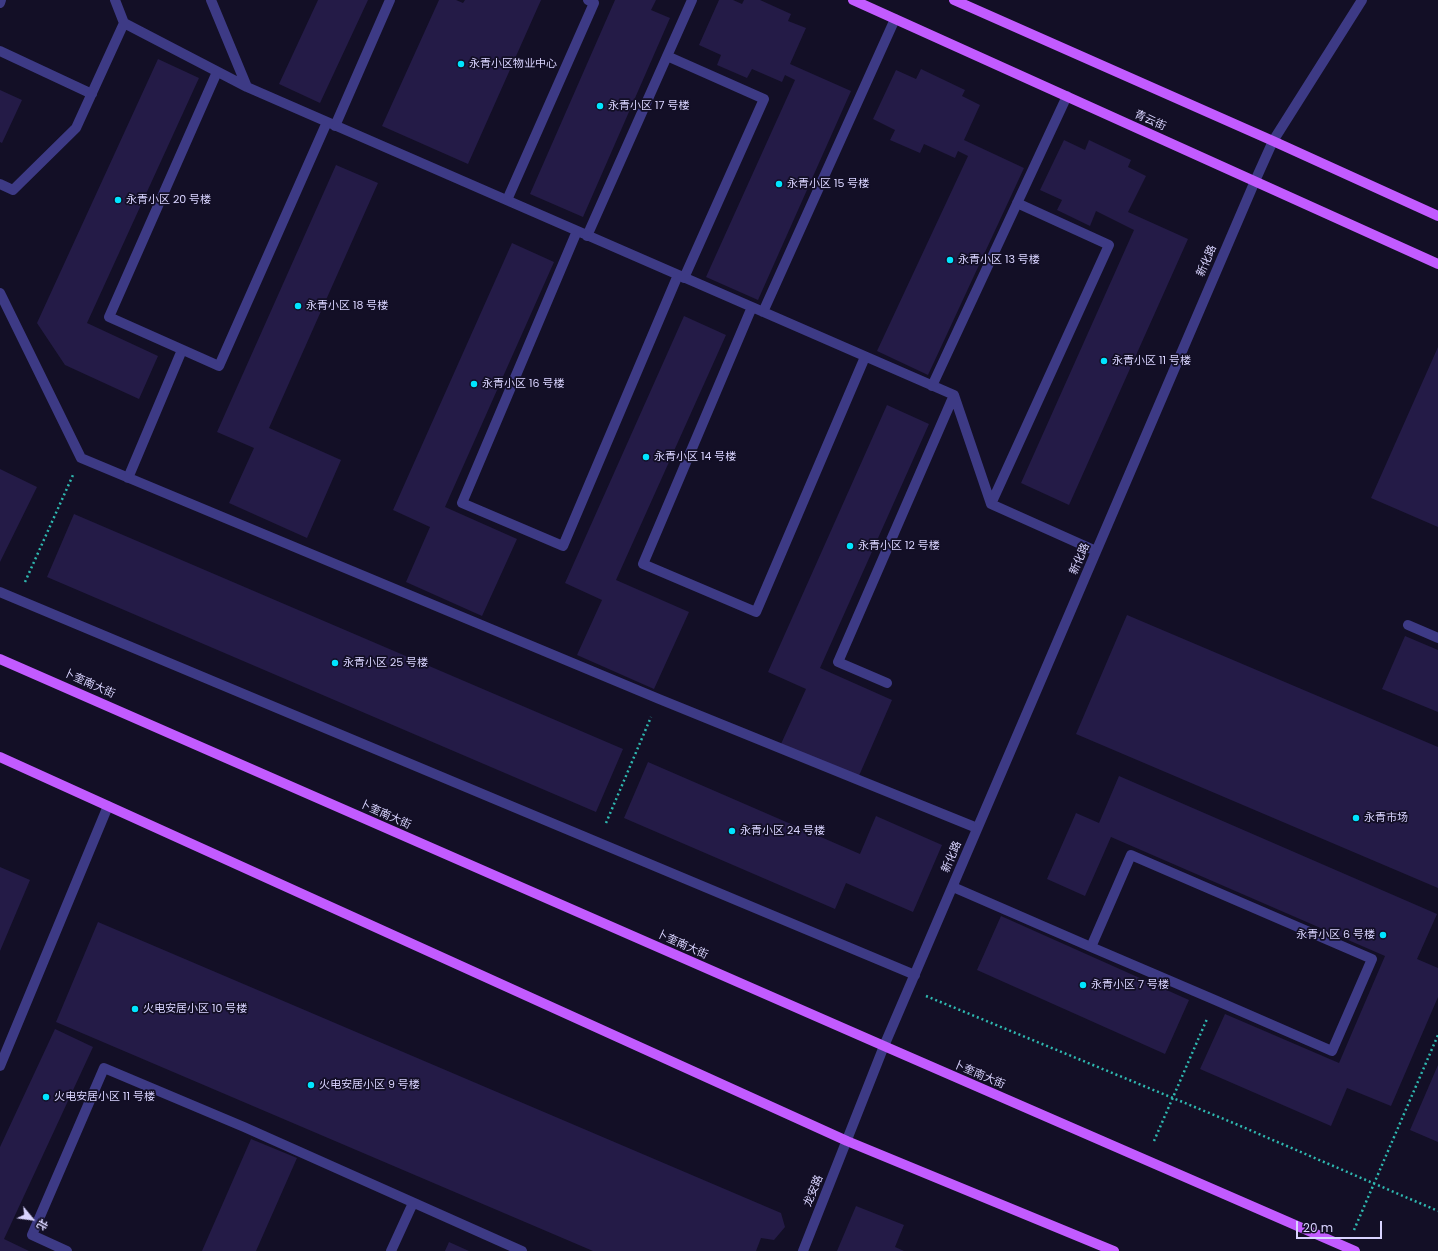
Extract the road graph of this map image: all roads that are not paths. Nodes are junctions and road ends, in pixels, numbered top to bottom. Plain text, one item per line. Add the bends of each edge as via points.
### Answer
1 (1, 0) edge
2 (115, 0) edge
3 (211, 0) edge
4 (390, 0) edge
5 (588, 0) edge
6 (692, 0) edge
7 (853, 0) edge
8 (954, 0) edge
9 (1362, 0) edge
10 (0, 3) edge
11 (895, 19) junction
12 (124, 23) junction
13 (0, 51) edge
14 (668, 56) junction
15 (218, 72) junction
16 (248, 87) junction
17 (92, 94) junction
18 (1067, 96) junction
19 (331, 124) junction
20 (1273, 141) junction
21 (1255, 181) junction
22 (0, 184) edge
23 (507, 200) junction
24 (1017, 203) junction
25 (1438, 216) edge
26 (577, 231) junction
27 (587, 236) junction
28 (1438, 264) edge
29 (681, 276) junction
30 (0, 294) edge
31 (752, 307) junction
32 (762, 312) junction
33 (182, 350) junction
34 (865, 357) junction
35 (932, 386) junction
36 (954, 395) junction
37 (128, 478) junction
38 (991, 504) junction
39 (1096, 551) junction
40 (0, 592) edge
41 (1408, 625) dead end
42 (1438, 638) edge
43 (0, 659) edge
44 (887, 683) dead end
45 (0, 757) edge
46 (108, 806) junction
47 (977, 828) junction
48 (952, 887) junction
49 (1091, 947) junction
50 (915, 974) junction
51 (884, 1046) junction
52 (0, 1066) edge
53 (847, 1141) junction
54 (412, 1203) junction
55 (1351, 1249) edge
56 (67, 1251) edge
57 (391, 1251) edge
58 (522, 1251) edge
59 (803, 1251) edge
60 (1114, 1251) edge

1 - 10 street
2 - 12 street
3 - 16 street
4 - 19 street
5 - 23 street via 594,3
6 - 14 street
7 - 11 main road, 青云街
8 - 20 main road
9 - 20 street, 新化路
11 - 18 main road, 青云街
11 - 32 street
12 - 15 street
12 - 17 street
13 - 17 street
14 - 27 street
14 - 29 street via 764,99
15 - 16 street
15 - 33 street via 109,317
16 - 19 street
17 - 22 street via 76,128 13,190
18 - 21 main road, 青云街
18 - 24 street
19 - 23 street
19 - 33 street via 219,366
20 - 21 street, 新化路
20 - 25 main road
21 - 28 main road, 青云街
21 - 39 street, 新化路
23 - 26 street
24 - 35 street
24 - 38 street via 1109,245
26 - 27 street
26 - 29 street via 462,503 563,546
27 - 29 street
29 - 31 street
30 - 37 street via 81,458
31 - 32 street
31 - 34 street via 643,564 756,612
32 - 34 street
33 - 37 street
34 - 35 street
35 - 36 street
36 - 38 street
36 - 44 street via 838,662
37 - 47 street
38 - 39 street
39 - 47 street, 新化路
40 - 50 street
41 - 42 street
43 - 51 main road, 卜奎南大街
45 - 46 main road
46 - 52 street
46 - 53 main road
47 - 48 street, 新化路
48 - 49 street
48 - 50 street, 新化路
49 - 49 street via 1332,1051 1372,959 1131,855
50 - 51 street, 新化路
51 - 53 street, 新化路
51 - 55 main road, 卜奎南大街
53 - 59 street, 龙安路
53 - 60 main road
54 - 56 street via 244,1127 104,1068 32,1235
54 - 57 street
54 - 58 street

